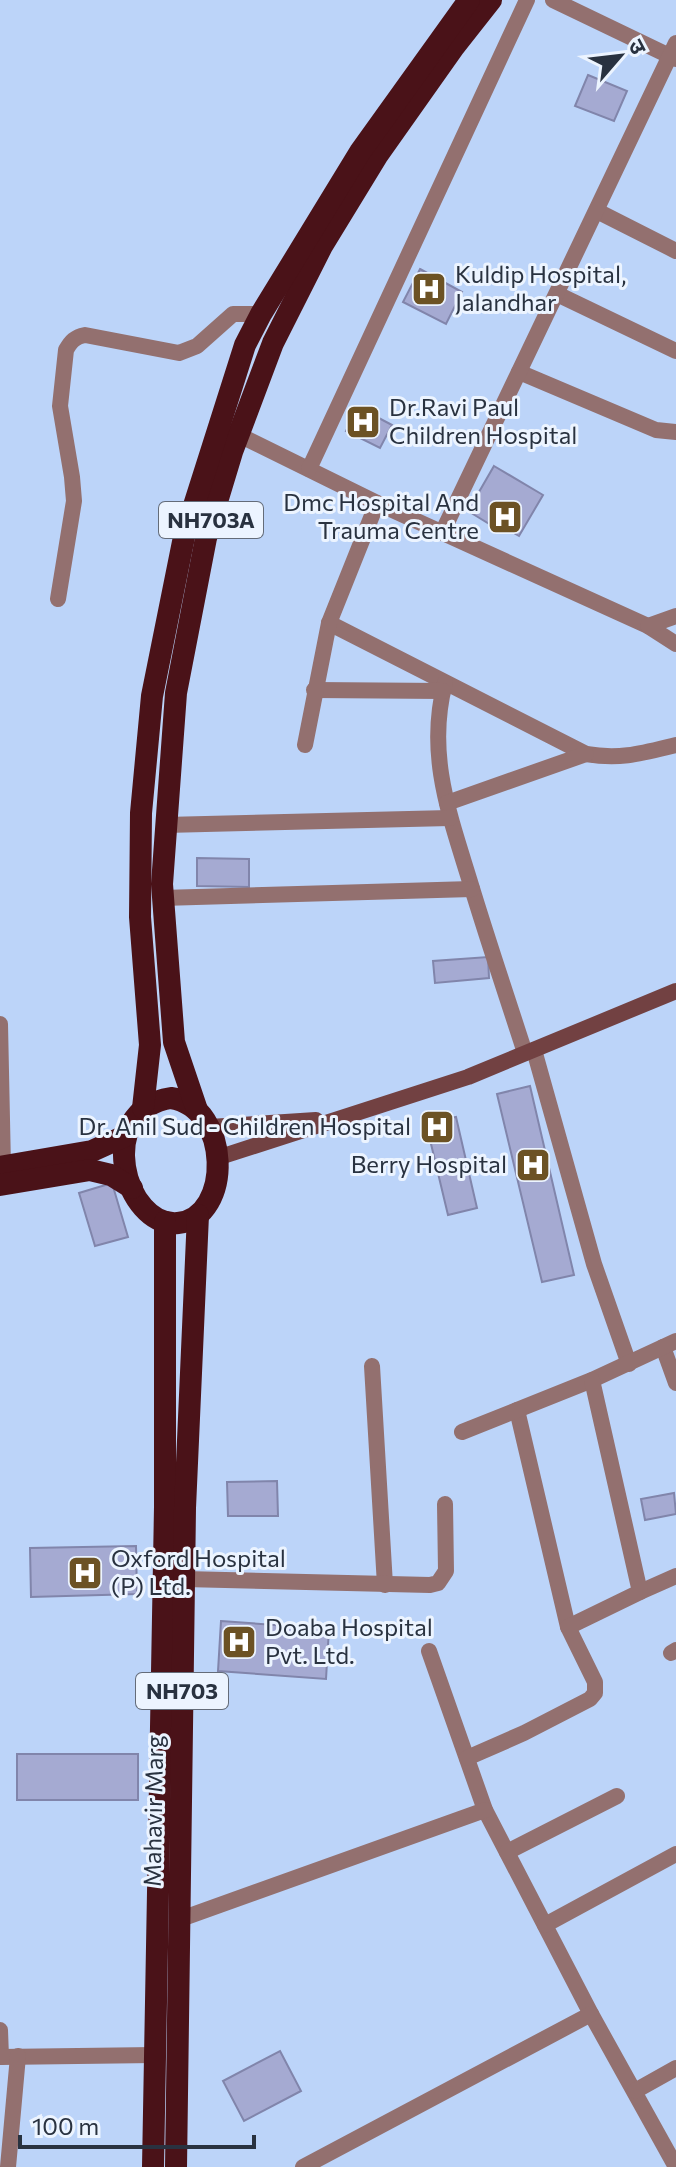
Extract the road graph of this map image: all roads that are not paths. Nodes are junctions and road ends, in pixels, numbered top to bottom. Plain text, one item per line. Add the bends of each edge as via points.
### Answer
1 (469, 0) edge
2 (491, 0) edge
3 (527, 0) edge
4 (553, 0) edge
5 (674, 53) edge
6 (597, 211) junction
7 (676, 251) edge
8 (557, 294) junction
9 (261, 314) junction
10 (676, 351) edge
11 (519, 372) junction
12 (676, 432) edge
13 (239, 435) junction
14 (309, 469) junction
15 (377, 503) junction
16 (442, 533) junction
17 (58, 599) dead end
18 (676, 616) edge
19 (329, 623) junction
20 (648, 626) junction
21 (676, 644) edge
22 (444, 687) junction
23 (314, 690) junction
24 (305, 745) dead end
25 (676, 745) edge
26 (586, 754) junction
27 (448, 810) junction
28 (165, 825) junction
29 (472, 889) junction
30 (162, 898) junction
31 (676, 991) edge
32 (0, 1024) edge
33 (530, 1051) junction
34 (196, 1107) junction
35 (143, 1108) junction
36 (344, 1118) junction
37 (210, 1127) junction
38 (125, 1136) junction
39 (217, 1158) junction
40 (1, 1173) edge
41 (132, 1188) junction
42 (198, 1215) junction
43 (165, 1222) junction
44 (669, 1344) edge
45 (629, 1364) junction
46 (372, 1366) dead end
47 (592, 1380) junction
48 (676, 1383) edge
49 (517, 1410) junction
50 (462, 1432) dead end
51 (445, 1504) dead end
52 (676, 1576) edge
53 (184, 1579) junction
54 (385, 1585) junction
55 (640, 1592) junction
56 (568, 1627) junction
57 (429, 1651) dead end
58 (467, 1758) junction
59 (617, 1796) dead end
60 (485, 1810) junction
61 (507, 1852) junction
62 (676, 1854) edge
63 (178, 1920) junction
64 (545, 1925) junction
65 (591, 2014) junction
66 (0, 2030) edge
67 (155, 2055) junction
68 (6, 2057) edge
69 (676, 2068) edge
70 (635, 2091) junction
71 (329, 2161) edge
72 (8, 2167) edge
73 (153, 2167) edge
74 (176, 2167) edge
75 (303, 2167) edge
76 (676, 2167) edge

1 - 9 highway, NH703A via 360,152
2 - 13 highway, NH703A via 377,156 322,246 273,343
3 - 14 street
4 - 5 street
5 - 6 street
6 - 7 street
6 - 8 street
8 - 10 street
8 - 11 street
9 - 17 street via 233,314 197,346 179,353 85,335 70,342 60,406 74,501
9 - 35 highway, NH703A via 245,345 184,537 152,696 141,828 140,917 150,1045
11 - 12 street via 656,430
11 - 16 street
13 - 14 street
13 - 28 highway, NH703A via 206,538 176,693
14 - 15 street
15 - 16 street
15 - 19 street
16 - 20 street
18 - 20 street
19 - 22 street
19 - 23 street
20 - 21 street
22 - 23 street
22 - 26 street
22 - 27 street via 436,739
23 - 24 street
25 - 26 street via 628,757
26 - 27 street
27 - 28 street
27 - 29 street
28 - 30 highway, NH703A
29 - 30 street
29 - 33 street
30 - 34 highway, NH703A via 174,1042
31 - 33 main road
32 - 40 street
33 - 36 main road
33 - 45 street
34 - 35 highway via 171,1098
34 - 37 highway, NH703
35 - 38 highway
36 - 37 main road
36 - 39 main road
37 - 39 highway, NH703
38 - 40 highway via 92,1151
38 - 41 highway via 125,1168
39 - 42 highway, NH703 via 214,1192
40 - 41 highway via 90,1170
41 - 43 highway via 153,1217
42 - 43 highway via 181,1223
42 - 53 highway, Mahavir Marg / NH703
43 - 67 highway, Mahavir Marg / NH703
44 - 45 street
44 - 48 street
45 - 47 street
46 - 54 street
47 - 49 street
47 - 55 street
49 - 50 street
49 - 56 street
51 - 54 street via 444,1578 430,1585
52 - 55 street
53 - 54 street
53 - 63 highway, Mahavir Marg / NH703
55 - 56 street
56 - 58 street via 595,1682 595,1693
57 - 58 street
58 - 60 street
59 - 61 street
60 - 61 street
60 - 63 street
61 - 64 street
62 - 64 street
63 - 74 highway, Mahavir Marg / NH703
64 - 65 street
65 - 70 street
65 - 71 street
66 - 68 street
67 - 68 street
67 - 73 highway, Mahavir Marg / NH703
68 - 72 street
69 - 70 street
70 - 76 street
71 - 75 street

